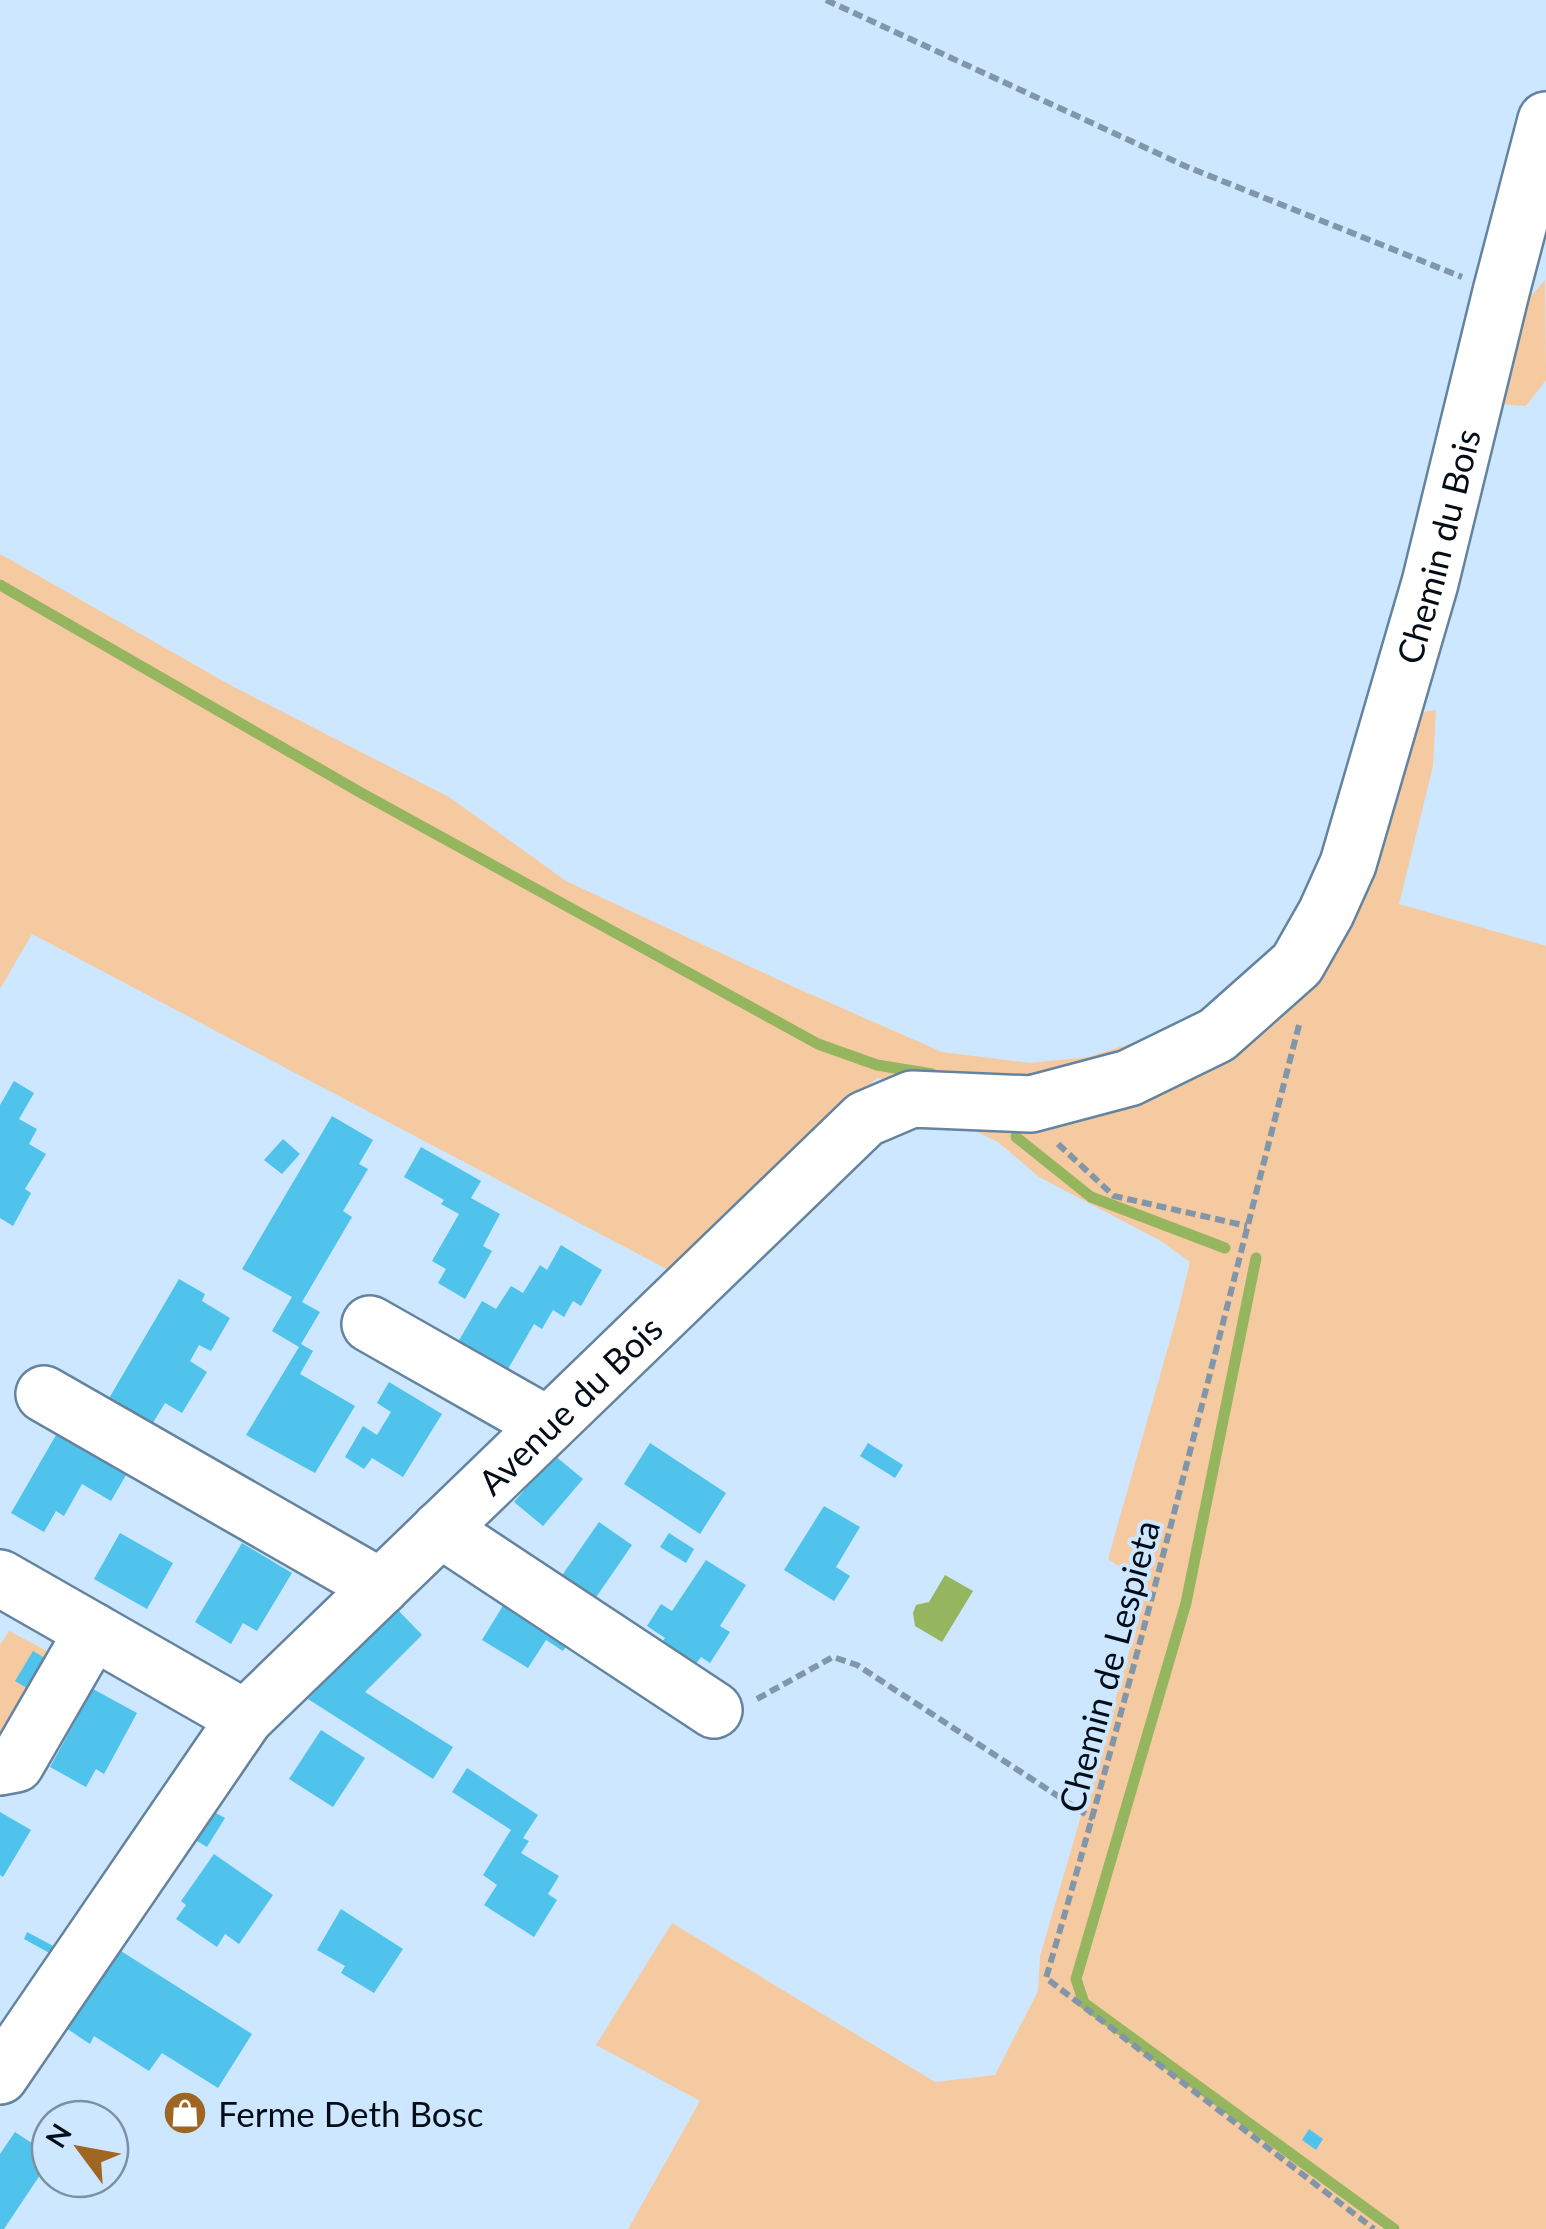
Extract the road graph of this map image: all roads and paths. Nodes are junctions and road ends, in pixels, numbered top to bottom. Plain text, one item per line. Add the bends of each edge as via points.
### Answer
1 (826, 0) edge
2 (1546, 120) edge
3 (1501, 292) junction
4 (1296, 964) junction
5 (1031, 1104) junction
6 (1247, 1226) junction
7 (370, 1324) dead end
8 (44, 1394) dead end
9 (548, 1425) junction
10 (440, 1528) junction
11 (381, 1587) junction
12 (6, 1596) edge
13 (93, 1631) junction
14 (714, 1710) joint
15 (245, 1718) junction
16 (0, 1766) edge
17 (1093, 1820) junction
18 (0, 2076) edge
19 (1374, 2229) edge

1 - 3 path via 1185,166
2 - 3 street, Chemin du Bois
3 - 4 street, Chemin du Bois via 1430,582 1348,864
4 - 5 street, Avenue du Bois via 1217,1035 1129,1078
4 - 6 path, Chemin de Lespieta via 1299,1024
5 - 6 path via 1056,1142 1114,1196
5 - 9 street, Avenue du Bois via 912,1099 865,1119
6 - 17 path, Chemin de Lespieta
7 - 9 street
8 - 11 street
9 - 10 street, Avenue du Bois
10 - 11 street, Avenue du Bois
10 - 14 street
11 - 15 street, Avenue du Bois
12 - 13 street
13 - 15 street
13 - 16 street via 16,1764
14 - 17 path via 730,1714 833,1657 857,1665
15 - 18 street, Avenue du Bois
17 - 19 path, Chemin de Lespieta via 1046,1978

